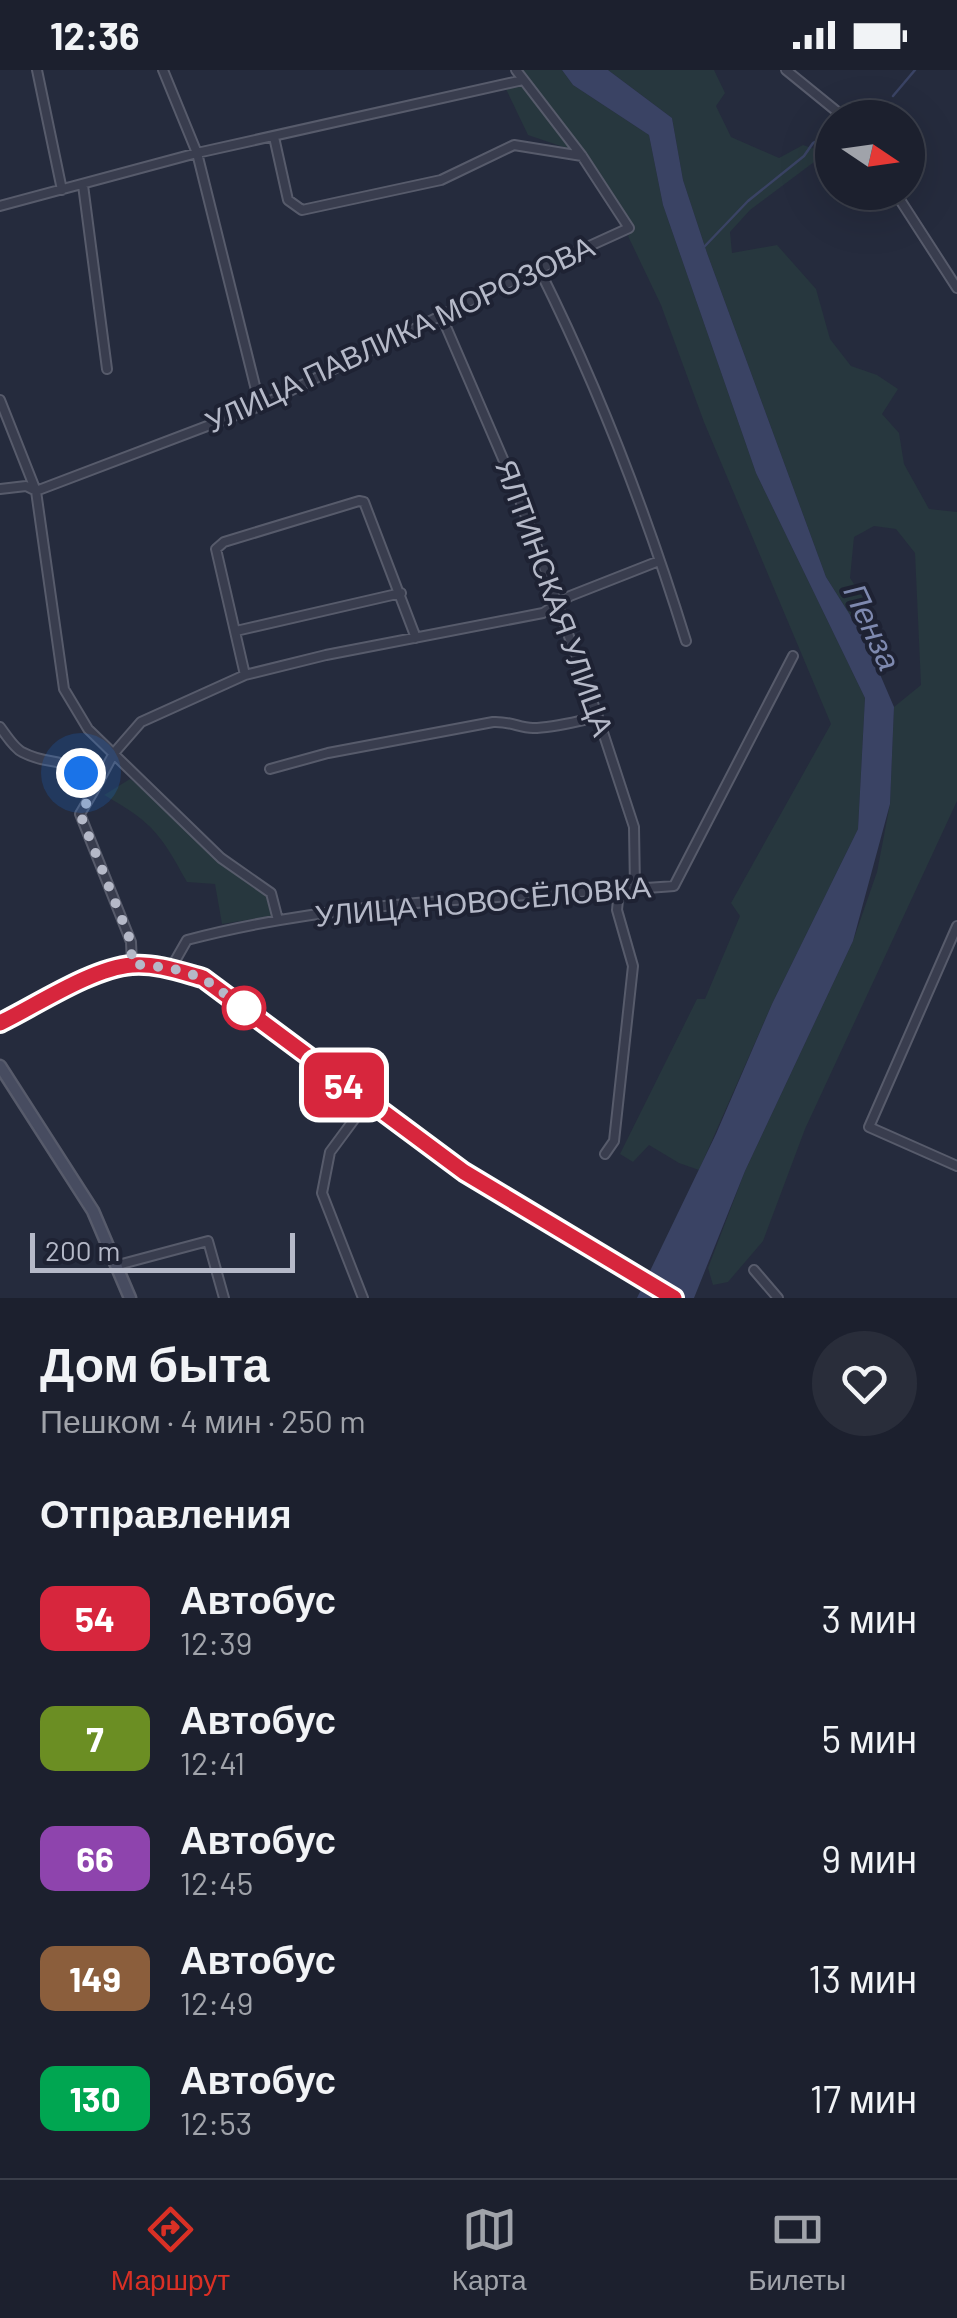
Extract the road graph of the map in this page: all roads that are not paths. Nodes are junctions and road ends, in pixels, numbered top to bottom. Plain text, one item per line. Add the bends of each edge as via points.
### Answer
1 (37, 70) edge
2 (163, 70) edge
3 (516, 70) edge
4 (786, 70) edge
5 (523, 80) junction
6 (823, 100) edge
7 (274, 137) junction
8 (197, 154) junction
9 (582, 156) junction
10 (83, 185) junction
11 (62, 190) junction
12 (0, 206) edge
13 (907, 210) edge
14 (540, 270) junction
15 (957, 288) edge
16 (441, 315) junction
17 (107, 369) dead end
18 (0, 405) edge
19 (260, 406) junction
20 (0, 489) edge
21 (36, 491) junction
22 (659, 561) junction
23 (401, 593) junction
24 (560, 605) junction
25 (236, 632) junction
26 (416, 638) junction
27 (686, 642) dead end
28 (794, 656) dead end
29 (245, 675) junction
30 (598, 717) junction
31 (0, 727) edge
32 (114, 753) junction
33 (270, 769) dead end
34 (93, 792) junction
35 (635, 889) junction
36 (619, 890) junction
37 (278, 920) junction
38 (957, 926) edge
39 (132, 964) junction
40 (171, 968) junction
41 (0, 1023) edge
42 (0, 1066) edge
43 (367, 1102) junction
44 (605, 1154) dead end
45 (957, 1166) edge
46 (118, 1265) junction
47 (754, 1270) dead end
48 (130, 1298) edge
49 (224, 1298) edge
50 (363, 1298) edge
51 (674, 1298) edge
52 (778, 1298) edge

1 - 11 street
2 - 8 street
3 - 5 street
4 - 6 street
5 - 7 street
5 - 9 street
7 - 8 street
7 - 9 street via 288,200 302,210 441,180 514,145
8 - 10 street
8 - 19 street
9 - 14 street, УЛИЦА ПАВЛИКА МОРОЗОВА via 629,228
10 - 11 street
10 - 17 street
11 - 12 street
13 - 15 street
14 - 16 street, УЛИЦА ПАВЛИКА МОРОЗОВА
14 - 22 street via 574,339
16 - 19 street, УЛИЦА ПАВЛИКА МОРОЗОВА
16 - 24 street, ЯЛТИНСКАЯ УЛИЦА
18 - 21 street
19 - 21 street, УЛИЦА ПАВЛИКА МОРОЗОВА
20 - 21 street, УЛИЦА ПАВЛИКА МОРОЗОВА
21 - 32 street via 64,689 88,729
22 - 24 street
22 - 27 street
23 - 25 street
23 - 25 street via 359,501 216,549
23 - 26 street
24 - 26 street
24 - 30 street, ЯЛТИНСКАЯ УЛИЦА
25 - 29 street
26 - 29 street
28 - 35 street, УЛИЦА НОВОСЁЛОВКА via 674,886
29 - 32 street via 140,722
30 - 33 street via 537,728 493,722
30 - 35 street, ЯЛТИНСКАЯ УЛИЦА via 634,828
31 - 34 street via 20,752 64,763
32 - 34 street
32 - 37 street via 221,858 271,894
34 - 39 street via 80,814 131,942
35 - 36 street, УЛИЦА НОВОСЁЛОВКА
36 - 37 street, УЛИЦА НОВОСЁЛОВКА
36 - 44 street via 617,910 633,966 614,1140
37 - 40 street, УЛИЦА НОВОСЁЛОВКА via 187,940
38 - 45 street via 869,1128
39 - 40 main road
39 - 41 main road
40 - 43 main road via 203,978
42 - 46 street via 93,1211
43 - 50 street via 330,1152 322,1193
43 - 51 main road via 464,1172
46 - 48 street
46 - 49 street via 208,1242
47 - 52 street

